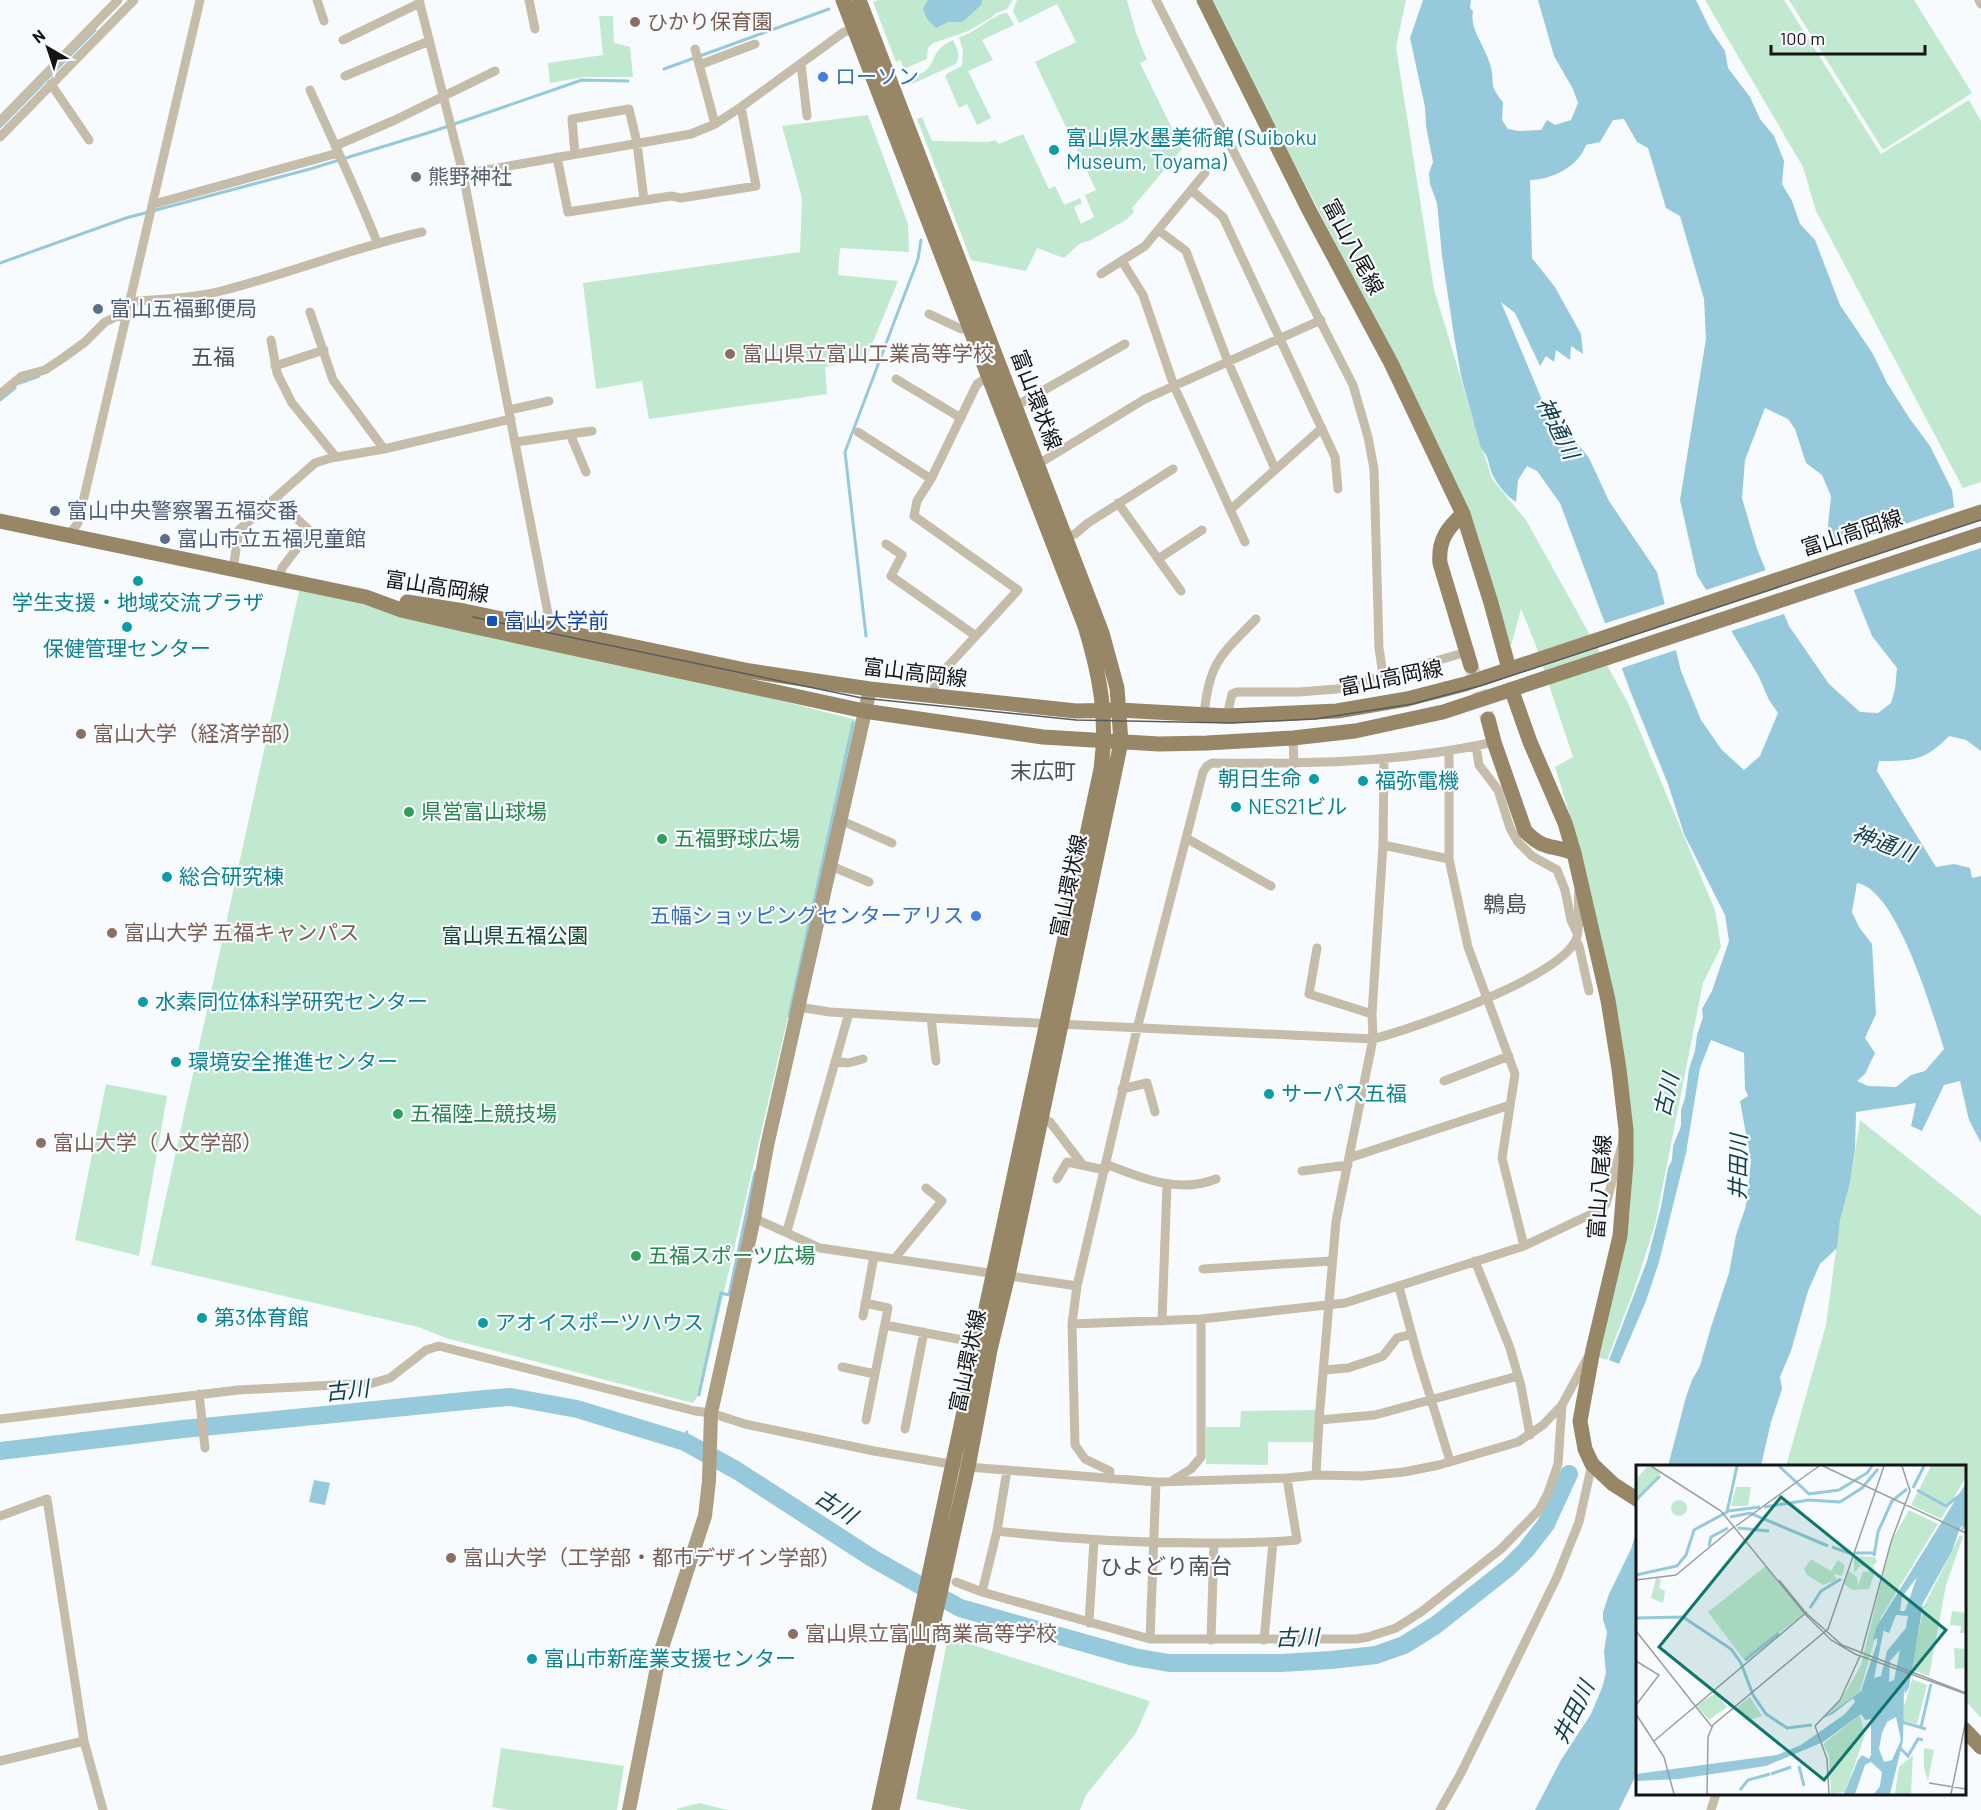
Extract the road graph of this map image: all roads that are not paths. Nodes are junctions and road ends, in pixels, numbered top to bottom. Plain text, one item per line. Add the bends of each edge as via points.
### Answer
1 (118, 0) edge
2 (134, 0) edge
3 (200, 0) edge
4 (317, 0) edge
5 (529, 0) edge
6 (843, 0) edge
7 (859, 0) edge
8 (1156, 0) edge
9 (1204, 0) edge
10 (1978, 0) edge
11 (420, 2) edge
12 (1981, 4) edge
13 (324, 21) dead end
14 (861, 26) junction
15 (535, 29) dead end
16 (343, 40) dead end
17 (429, 41) junction
18 (755, 44) dead end
19 (801, 64) junction
20 (495, 71) dead end
21 (345, 76) dead end
22 (51, 84) junction
23 (310, 90) dead end
24 (443, 97) junction
25 (741, 107) junction
26 (807, 117) dead end
27 (0, 120) edge
28 (716, 124) junction
29 (0, 137) edge
30 (89, 140) dead end
31 (637, 143) junction
32 (336, 149) junction
33 (575, 153) junction
34 (557, 157) junction
35 (1205, 173) dead end
36 (463, 174) junction
37 (1191, 190) junction
38 (644, 200) junction
39 (154, 204) junction
40 (1158, 230) junction
41 (422, 232) dead end
42 (377, 242) junction
43 (1122, 261) junction
44 (1101, 274) dead end
45 (130, 302) junction
46 (310, 312) dead end
47 (929, 314) dead end
48 (126, 318) junction
49 (1321, 320) junction
50 (970, 327) junction
51 (1281, 339) junction
52 (271, 340) dead end
53 (1125, 345) dead end
54 (324, 350) junction
55 (1228, 362) junction
56 (276, 366) junction
57 (995, 373) junction
58 (896, 379) dead end
59 (1174, 386) junction
60 (0, 394) edge
61 (549, 401) dead end
62 (1009, 408) junction
63 (510, 414) junction
64 (961, 418) junction
65 (1322, 428) junction
66 (592, 431) dead end
67 (858, 432) dead end
68 (570, 434) junction
69 (516, 442) junction
70 (384, 450) junction
71 (336, 457) junction
72 (1032, 467) junction
73 (1173, 469) dead end
74 (1275, 469) junction
75 (586, 472) dead end
76 (931, 479) junction
77 (1338, 489) dead end
78 (275, 498) junction
79 (1118, 503) junction
80 (1230, 510) junction
81 (1981, 512) edge
82 (1463, 514) junction
83 (0, 521) edge
84 (1202, 530) dead end
85 (1981, 534) edge
86 (69, 535) junction
87 (1060, 539) junction
88 (1245, 542) dead end
89 (886, 544) dead end
90 (1158, 559) junction
91 (233, 569) junction
92 (286, 579) junction
93 (1181, 591) dead end
94 (366, 597) junction
95 (1256, 619) dead end
96 (551, 629) junction
97 (975, 636) junction
98 (1469, 659) joint
99 (1512, 668) junction
100 (1383, 675) junction
101 (870, 689) junction
102 (1516, 689) junction
103 (931, 697) junction
104 (1104, 710) junction
105 (1119, 710) junction
106 (864, 711) junction
107 (1204, 715) junction
108 (1227, 716) junction
109 (1488, 719) tunnel mouth
110 (1293, 738) junction
111 (1105, 741) junction
112 (1121, 742) junction
113 (1494, 742) junction
114 (1476, 746) junction
115 (1449, 752) junction
116 (1384, 759) junction
117 (1294, 764) junction
118 (840, 820) junction
119 (1186, 838) junction
120 (892, 843) dead end
121 (1383, 845) junction
122 (1574, 853) junction
123 (1449, 859) junction
124 (829, 865) junction
125 (1580, 877) junction
126 (869, 882) dead end
127 (1271, 886) dead end
128 (1576, 937) junction
129 (1317, 948) dead end
130 (1589, 991) dead end
131 (1487, 999) junction
132 (798, 1007) junction
133 (849, 1013) junction
134 (1372, 1014) junction
135 (930, 1018) junction
136 (1045, 1025) junction
137 (1061, 1025) junction
138 (1137, 1029) junction
139 (1373, 1040) junction
140 (1509, 1056) junction
141 (863, 1059) dead end
142 (835, 1061) junction
143 (936, 1061) dead end
144 (1444, 1082) dead end
145 (1122, 1089) junction
146 (1510, 1105) junction
147 (1155, 1113) dead end
148 (1041, 1119) junction
149 (1626, 1130) junction
150 (1348, 1162) junction
151 (1082, 1164) junction
152 (1105, 1167) junction
153 (1302, 1171) dead end
154 (1057, 1179) dead end
155 (1216, 1179) dead end
156 (1167, 1184) junction
157 (926, 1188) dead end
158 (754, 1218) junction
159 (787, 1231) junction
160 (1524, 1246) junction
161 (874, 1256) junction
162 (896, 1258) junction
163 (1332, 1261) junction
164 (1475, 1261) junction
165 (1203, 1269) dead end
166 (992, 1274) junction
167 (1008, 1275) junction
168 (1077, 1286) junction
169 (1399, 1287) junction
170 (865, 1303) junction
171 (1328, 1306) junction
172 (863, 1316) dead end
173 (1201, 1319) junction
174 (1162, 1321) junction
175 (1072, 1324) junction
176 (885, 1325) junction
177 (924, 1332) junction
178 (1413, 1334) junction
179 (978, 1343) junction
180 (1593, 1350) junction
181 (842, 1367) dead end
182 (1324, 1370) junction
183 (875, 1374) junction
184 (1518, 1377) junction
185 (200, 1397) junction
186 (1431, 1400) junction
187 (1562, 1405) junction
188 (0, 1419) edge
189 (710, 1419) junction
190 (866, 1420) dead end
191 (1319, 1420) junction
192 (905, 1428) dead end
193 (1530, 1435) junction
194 (205, 1448) dead end
195 (1450, 1461) junction
196 (1592, 1464) junction
197 (961, 1466) junction
198 (1007, 1470) junction
199 (1316, 1475) junction
200 (1287, 1478) junction
201 (1110, 1479) junction
202 (1172, 1481) junction
203 (1156, 1482) junction
204 (1636, 1499) edge
205 (0, 1516) edge
206 (996, 1531) junction
207 (1094, 1540) junction
208 (1274, 1542) junction
209 (1154, 1543) junction
210 (1214, 1543) junction
211 (943, 1579) junction
212 (982, 1592) junction
213 (928, 1614) junction
214 (1089, 1623) junction
215 (1150, 1640) junction
216 (1211, 1640) junction
217 (1264, 1640) junction
218 (1966, 1730) edge
219 (84, 1741) junction
220 (1981, 1747) edge
221 (0, 1761) edge
222 (1716, 1795) edge
223 (103, 1810) edge
224 (628, 1810) edge
225 (879, 1810) edge
226 (892, 1810) edge
227 (1440, 1810) edge
228 (1711, 1810) edge

1 - 27 street
2 - 22 street
3 - 39 street
4 - 13 street
5 - 15 street
6 - 14 main road, 富山環状線
7 - 14 main road, 富山環状線
8 - 49 street
9 - 82 main road, 富山八尾線 via 1391,363
10 - 12 street
11 - 16 street
11 - 17 street
14 - 19 street via 844,32
14 - 50 main road, 富山環状線
14 - 57 main road, 富山環状線 via 902,115
17 - 21 street
17 - 24 street
18 - 28 street via 697,57
19 - 25 street
19 - 26 street
20 - 24 street
22 - 29 street
22 - 30 street
23 - 32 street
24 - 32 street
24 - 36 street
25 - 28 street
25 - 38 street via 756,186
28 - 31 street via 691,134
31 - 33 street
31 - 33 street via 629,109 572,119
31 - 38 street
32 - 39 street
32 - 42 street via 353,180
33 - 34 street
34 - 36 street
34 - 38 street via 568,212
35 - 37 street
36 - 63 street
37 - 40 street
37 - 51 street via 1223,217
39 - 45 street
40 - 43 street via 1145,246
40 - 55 street via 1186,250
41 - 42 street
42 - 45 street via 222,291
43 - 44 street
43 - 59 street via 1143,296
45 - 48 street
46 - 54 street
47 - 50 street via 960,329
48 - 60 street via 118,316 105,322 63,358 45,370 22,376
48 - 86 street via 78,523
49 - 51 street
49 - 100 street via 1353,385 1374,469
50 - 57 main road, 富山環状線
51 - 55 street
51 - 65 street
52 - 56 street
53 - 62 street
54 - 56 street
54 - 70 street via 333,380
55 - 59 street
55 - 74 street
56 - 71 street via 292,403
57 - 62 main road, 富山環状線
57 - 64 street via 977,384
58 - 64 street
59 - 72 street via 1145,399
59 - 80 street
61 - 63 street
62 - 72 main road, 富山環状線
63 - 69 street
63 - 70 street
64 - 76 street
65 - 74 street
65 - 77 street via 1335,457
66 - 68 street
67 - 76 street
68 - 69 street
68 - 75 street
69 - 96 street
70 - 71 street
71 - 78 street via 315,463
72 - 87 main road, 富山環状線
73 - 79 street
74 - 80 street
76 - 97 street via 917,501 914,516 1018,590
78 - 91 street via 239,530
78 - 92 street via 310,531 282,568
79 - 87 street via 1075,534
79 - 90 street
80 - 88 street
81 - 99 main road, 富山高岡線
82 - 98 main road via 1445,533 1439,553
82 - 99 main road, 富山八尾線
83 - 86 main road
84 - 90 street
85 - 102 main road, 富山高岡線
86 - 91 main road
87 - 104 main road, 富山環状線 via 1094,655
87 - 105 main road, 富山環状線 via 1102,633 1117,687
89 - 97 street via 902,555 891,576
90 - 93 street
91 - 92 main road
92 - 94 main road
94 - 96 main road, 富山高岡線
94 - 106 main road, 富山高岡線 via 401,610 462,624
95 - 107 street via 1213,669
96 - 101 main road, 富山高岡線 via 734,669
97 - 103 street via 938,677
98 - 100 street
99 - 108 main road, 富山高岡線 via 1407,699 1337,711
100 - 108 street via 1324,691 1237,692 1232,694
101 - 103 main road, 富山高岡線
101 - 106 street
102 - 110 main road, 富山高岡線 via 1412,720
102 - 122 main road, 富山八尾線 via 1530,742
103 - 104 main road, 富山高岡線 via 1076,711
104 - 105 main road, 富山高岡線
104 - 111 main road, 富山環状線
105 - 107 main road, 富山高岡線
105 - 112 main road, 富山環状線
106 - 111 main road, 富山高岡線 via 1043,737
106 - 118 street
107 - 108 main road, 富山高岡線
109 - 113 main road
110 - 112 main road, 富山高岡線
110 - 117 street
111 - 112 main road, 富山高岡線
111 - 136 main road, 富山環状線
112 - 137 main road, 富山環状線
113 - 114 street
113 - 122 main road via 1525,831 1549,848
114 - 115 street
114 - 128 street via 1479,765 1498,790 1518,842 1532,856 1557,870
115 - 116 street
115 - 123 street
116 - 117 street
116 - 121 street
117 - 119 street via 1206,766
118 - 120 street
118 - 124 street
119 - 127 street
119 - 138 street
121 - 123 street
121 - 134 street
122 - 125 main road, 富山八尾線
123 - 131 street via 1468,947
124 - 126 street
124 - 132 street
125 - 128 street
125 - 149 main road, 富山八尾線 via 1608,1000
128 - 130 street
128 - 131 street via 1563,955
129 - 134 street via 1309,994
131 - 139 street
131 - 140 street
132 - 133 street
132 - 158 street
133 - 135 street
133 - 142 street
134 - 139 street
135 - 136 street
135 - 143 street
136 - 137 street
136 - 166 main road, 富山環状線
137 - 138 street
137 - 148 main road, 富山環状線
138 - 139 street
138 - 145 street
139 - 150 street
140 - 144 street
140 - 146 street via 1515,1074
141 - 142 street
142 - 159 street
145 - 147 street via 1148,1083
145 - 152 street
146 - 150 street
146 - 160 street via 1502,1158
148 - 151 street via 1050,1122
148 - 167 main road, 富山環状線
149 - 160 street via 1606,1204
149 - 180 main road, 富山八尾線 via 1620,1236
150 - 153 street
150 - 163 street
151 - 152 street
151 - 154 street via 1067,1162
152 - 156 street
152 - 168 street
155 - 156 street via 1201,1185
156 - 174 street
157 - 162 street via 942,1201
158 - 159 street
158 - 189 street
159 - 161 street via 820,1248
160 - 164 street
161 - 162 street
161 - 170 street
162 - 166 street
163 - 165 street
163 - 171 street
164 - 169 street
164 - 184 street
166 - 167 street
166 - 179 main road, 富山環状線
167 - 168 street
167 - 197 main road, 富山環状線
168 - 175 street
169 - 171 street
169 - 178 street
170 - 172 street
170 - 176 street via 888,1308
171 - 173 street
171 - 182 street
173 - 174 street
173 - 202 street via 1201,1456 1191,1469
174 - 175 street
175 - 201 street via 1075,1445 1085,1459 1110,1471
176 - 177 street
176 - 183 street
177 - 179 street
177 - 192 street
178 - 182 street via 1397,1338 1376,1359 1348,1368
178 - 186 street
179 - 197 main road, 富山環状線
180 - 187 street
180 - 196 main road, 富山八尾線 via 1580,1421
181 - 183 street
182 - 191 street
183 - 190 street
184 - 186 street
184 - 193 street
185 - 188 street
185 - 189 street via 238,1390 373,1383 390,1378 426,1350 439,1346 695,1411
185 - 194 street
186 - 191 street via 1374,1415
186 - 195 street
187 - 193 street
187 - 217 street via 1558,1464 1548,1493 1539,1510 1492,1556 1396,1628 1356,1639
189 - 197 street
189 - 224 street via 705,1516 659,1657
191 - 199 street
193 - 195 street
195 - 199 street via 1404,1472
196 - 204 main road, 富山八尾線
196 - 227 street via 1579,1522 1557,1578
197 - 198 street
197 - 211 main road, 富山環状線
198 - 201 street
198 - 206 street
199 - 200 street
200 - 202 street
200 - 208 street via 1297,1540
201 - 203 street
202 - 203 street
203 - 209 street
205 - 219 street via 47,1499
206 - 207 street
206 - 212 street
207 - 209 street
207 - 214 street
208 - 210 street
208 - 217 street
209 - 210 street
209 - 215 street
210 - 216 street
211 - 212 street
211 - 213 main road, 富山環状線
212 - 214 street
213 - 225 main road, 富山環状線
213 - 226 main road, 富山環状線
214 - 215 street
215 - 216 street
216 - 217 street
218 - 220 main road
219 - 221 street
219 - 223 street
222 - 228 street

